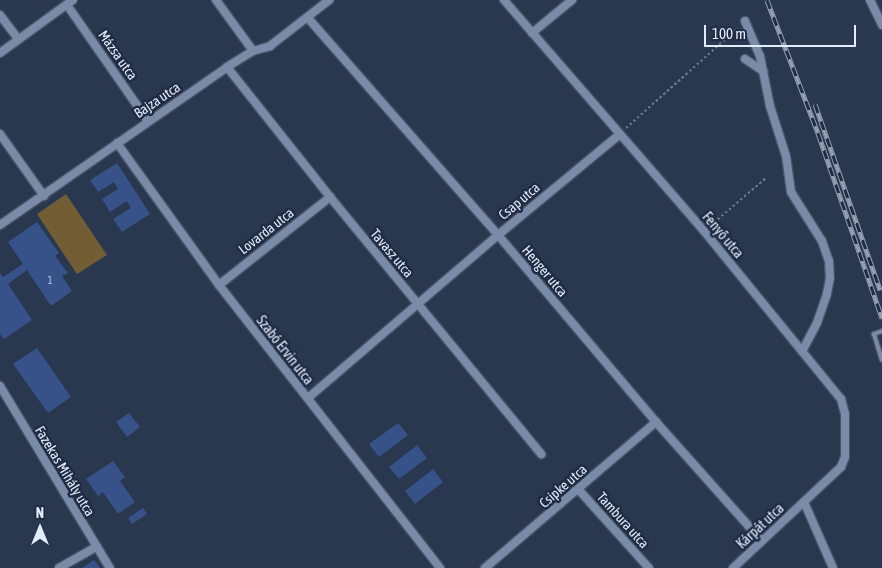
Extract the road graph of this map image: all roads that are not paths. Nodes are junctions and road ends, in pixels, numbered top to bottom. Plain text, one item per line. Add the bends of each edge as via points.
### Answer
1 (216, 0) edge
2 (330, 0) edge
3 (504, 0) edge
4 (572, 0) edge
5 (870, 0) edge
6 (70, 2) edge
7 (0, 15) edge
8 (308, 18) junction
9 (745, 21) road end
10 (882, 25) edge
11 (532, 33) junction
12 (18, 40) junction
13 (254, 51) junction
14 (0, 53) edge
15 (745, 59) dead end
16 (227, 67) junction
17 (763, 71) junction
18 (148, 121) junction
19 (0, 134) edge
20 (619, 135) junction
21 (117, 143) junction
22 (44, 196) junction
23 (330, 197) junction
24 (0, 225) edge
25 (498, 234) junction
26 (218, 285) junction
27 (419, 304) junction
28 (882, 331) edge
29 (802, 351) junction
30 (882, 360) edge
31 (0, 386) edge
32 (308, 398) junction
33 (656, 422) junction
34 (541, 454) dead end
35 (578, 489) junction
36 (804, 502) junction
37 (762, 541) junction
38 (96, 547) junction
39 (59, 568) edge
40 (110, 568) edge
41 (440, 568) edge
42 (486, 568) edge
43 (649, 568) edge
44 (733, 568) edge
45 (833, 568) edge

1 - 13 street
2 - 8 street, Bajza utca
3 - 11 street, Fenyő utca
4 - 11 street
5 - 10 street
6 - 12 street
6 - 18 street, Mázsa utca
7 - 12 street
8 - 13 street, Bajza utca via 270,46
8 - 25 street, Henger utca
9 - 17 street
11 - 20 street, Fenyő utca
12 - 14 street
13 - 16 street, Bajza utca
15 - 17 street
16 - 18 street, Bajza utca
16 - 23 street, Tavasz utca
17 - 29 street via 786,156 791,192 822,241 830,268 827,294
18 - 21 street, Bajza utca
19 - 22 street
20 - 25 street, Csap utca
20 - 29 street, Fenyő utca via 704,231
21 - 22 street, Bajza utca
21 - 26 street, Szabó Ervin utca
22 - 24 street, Bajza utca
23 - 26 street, Lovarda utca
23 - 27 street, Tavasz utca
25 - 27 street, Csap utca
25 - 33 street, Henger utca
26 - 32 street, Szabó Ervin utca
27 - 32 street, Csap utca
27 - 34 street, Tavasz utca
28 - 30 lane via 874,334
29 - 36 street, Fenyő utca via 837,393 845,414 843,463
31 - 38 street, Fazekas Mihály utca
32 - 41 street, Szabó Ervin utca
33 - 35 street, Csipke utca
33 - 37 street, Henger utca
35 - 42 street, Csipke utca
35 - 43 street, Tambura utca
36 - 37 street, Kárpát utca
36 - 45 street
37 - 44 street, Kárpát utca
38 - 39 street
38 - 40 street, Fazekas Mihály utca

